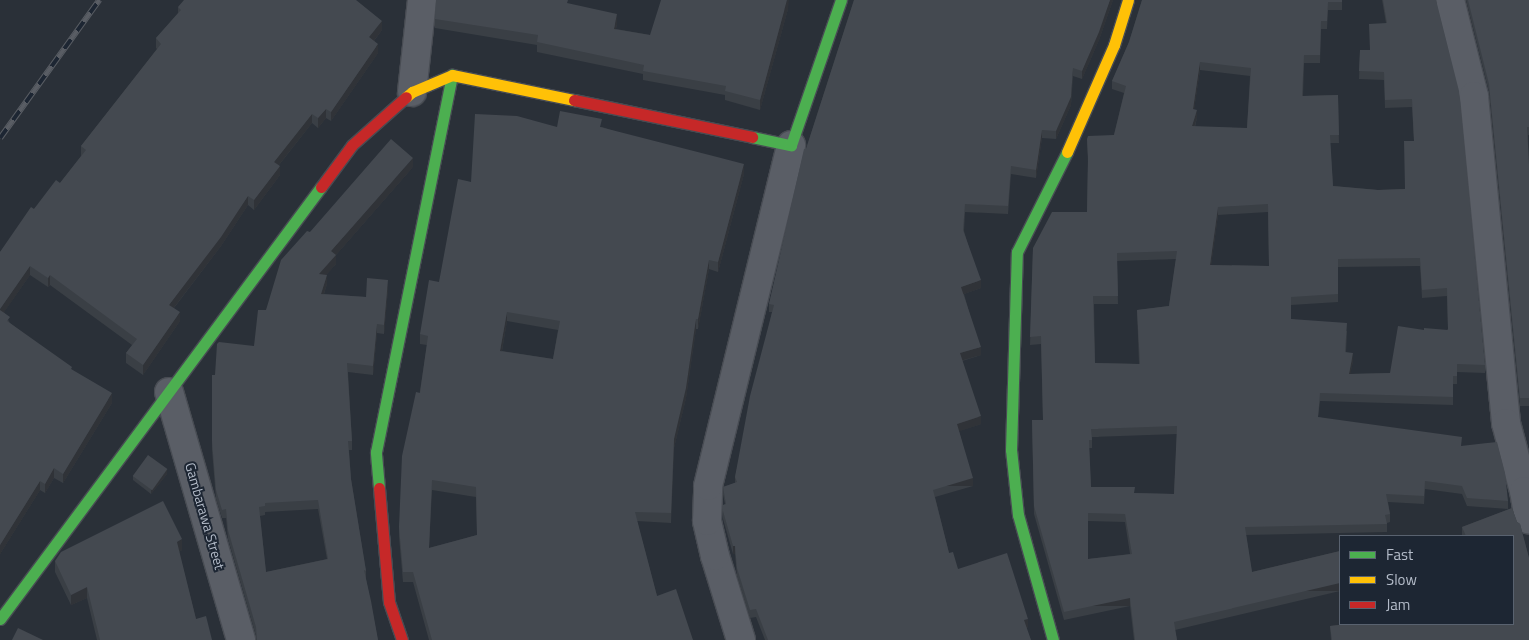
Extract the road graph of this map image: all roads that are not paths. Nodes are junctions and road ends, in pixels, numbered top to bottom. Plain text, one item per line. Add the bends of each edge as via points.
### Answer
1 (422, 0) edge
2 (841, 0) edge
3 (1128, 0) edge
4 (1450, 0) edge
5 (452, 75) junction
6 (412, 92) junction
7 (791, 145) junction
8 (169, 392) junction
9 (1529, 520) edge
10 (0, 618) edge
11 (241, 640) edge
12 (402, 640) edge
13 (741, 640) edge
14 (1053, 640) edge

1 - 6 street
2 - 7 street
3 - 14 street via 1114,45 1056,180 1017,252 1011,450 1018,515
4 - 9 street via 1474,96 1506,423
5 - 6 street
5 - 7 street
5 - 12 street via 376,452 390,602
6 - 8 street via 352,145
7 - 13 street via 708,486 707,521
8 - 10 street
8 - 11 street, Gambarawa Street

